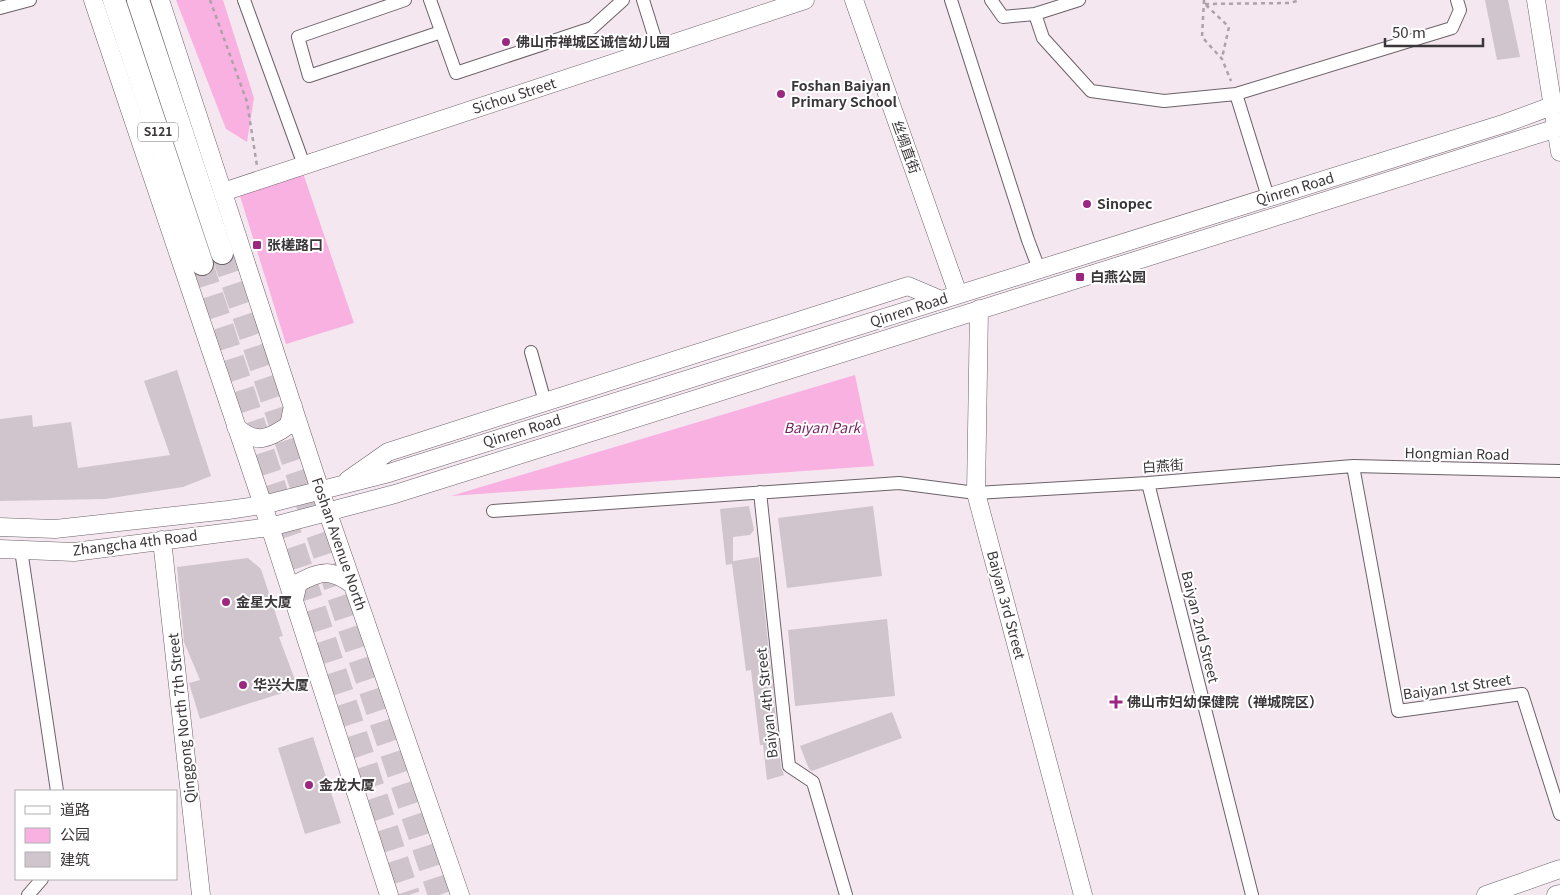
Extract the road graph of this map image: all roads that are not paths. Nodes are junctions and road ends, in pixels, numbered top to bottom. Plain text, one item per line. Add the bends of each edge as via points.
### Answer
1 (30, 0) edge
2 (93, 0) edge
3 (114, 0) edge
4 (138, 0) edge
5 (160, 0) edge
6 (244, 0) edge
7 (405, 0) edge
8 (430, 0) edge
9 (623, 0) edge
10 (643, 0) edge
11 (805, 0) edge
12 (854, 0) edge
13 (951, 0) edge
14 (990, 0) edge
15 (1079, 0) edge
16 (1457, 0) edge
17 (1536, 0) edge
18 (0, 8) edge
19 (1036, 14) junction
20 (441, 32) junction
21 (658, 48) junction
22 (1236, 94) junction
23 (1556, 104) edge
24 (1558, 128) edge
25 (1560, 152) edge
26 (304, 165) junction
27 (223, 192) junction
28 (1268, 197) junction
29 (222, 253) tunnel mouth
30 (193, 269) junction
31 (1039, 269) junction
32 (958, 294) junction
33 (941, 300) junction
34 (979, 309) junction
35 (531, 352) dead end
36 (545, 402) junction
37 (293, 406) junction
38 (236, 427) junction
39 (1353, 466) junction
40 (1560, 471) edge
41 (1148, 483) junction
42 (339, 486) junction
43 (320, 490) junction
44 (760, 492) junction
45 (976, 493) junction
46 (263, 505) junction
47 (327, 511) junction
48 (493, 511) dead end
49 (270, 526) junction
50 (0, 527) edge
51 (162, 540) junction
52 (0, 549) edge
53 (21, 550) junction
54 (353, 585) junction
55 (294, 600) junction
56 (57, 790) edge
57 (1560, 814) edge
58 (1560, 869) edge
59 (41, 880) edge
60 (1560, 894) edge
61 (28, 895) edge
62 (201, 895) edge
63 (389, 895) edge
64 (460, 895) edge
65 (846, 895) edge
66 (1083, 895) edge
67 (1252, 895) edge
68 (1486, 895) edge
69 (1556, 895) edge

1 - 18 street
2 - 30 main road
3 - 30 highway, S121
4 - 29 highway, S121
5 - 27 main road, Foshan Avenue North
6 - 26 street
7 - 20 street via 298,38 309,76
8 - 20 street
9 - 20 street via 592,28 456,73
10 - 21 street
11 - 21 main road, Sichou Street
12 - 32 main road, 丝绸直街
13 - 31 street
14 - 19 street via 1003,17
15 - 19 street
16 - 22 street via 1460,10 1452,28
17 - 23 main road
19 - 22 street via 1043,38 1091,91 1164,100
21 - 26 main road, Sichou Street
22 - 28 street
23 - 24 main road
23 - 28 main road, Qinren Road
24 - 25 main road
24 - 34 main road, Qinren Road
26 - 27 main road, Sichou Street
27 - 37 main road, Foshan Avenue North
28 - 31 main road, Qinren Road
30 - 38 main road
31 - 32 main road, Qinren Road
32 - 33 main road, Qinren Road
33 - 36 main road via 908,286
33 - 42 main road, Qinren Road via 389,474
34 - 45 main road, Baiyan 3rd Street
34 - 47 main road, Qinren Road via 395,494
35 - 36 street
36 - 42 main road via 388,452
37 - 38 main road via 289,425 270,438 247,437
37 - 43 main road, Foshan Avenue North
38 - 46 main road
39 - 40 street, Hongmian Road
39 - 41 street, 白燕街
39 - 57 street, Baiyan 1st Street via 1398,711 1522,694
41 - 45 street, 白燕街
41 - 67 street, Baiyan 2nd Street
42 - 43 main road, Qinren Road
43 - 46 main road, Qinren Road
43 - 47 main road, Foshan Avenue North
44 - 45 street, 白燕街 via 899,482
44 - 48 street, 白燕街
44 - 65 street, Baiyan 4th Street via 789,766 813,782
45 - 66 main road, Baiyan 3rd Street
46 - 49 main road
46 - 50 main road, Zhangcha 4th Road via 55,529
47 - 49 main road, Qinren Road
47 - 54 main road, Foshan Avenue North
49 - 51 main road, Zhangcha 4th Road
49 - 55 main road
51 - 53 main road, Zhangcha 4th Road via 74,552
51 - 62 main road, Qinggong North 7th Street
52 - 53 main road, Zhangcha 4th Road
53 - 56 street
54 - 55 main road via 341,576 318,572 298,583
54 - 64 main road, Foshan Avenue North
55 - 63 main road
58 - 68 main road
59 - 61 street
60 - 69 main road

